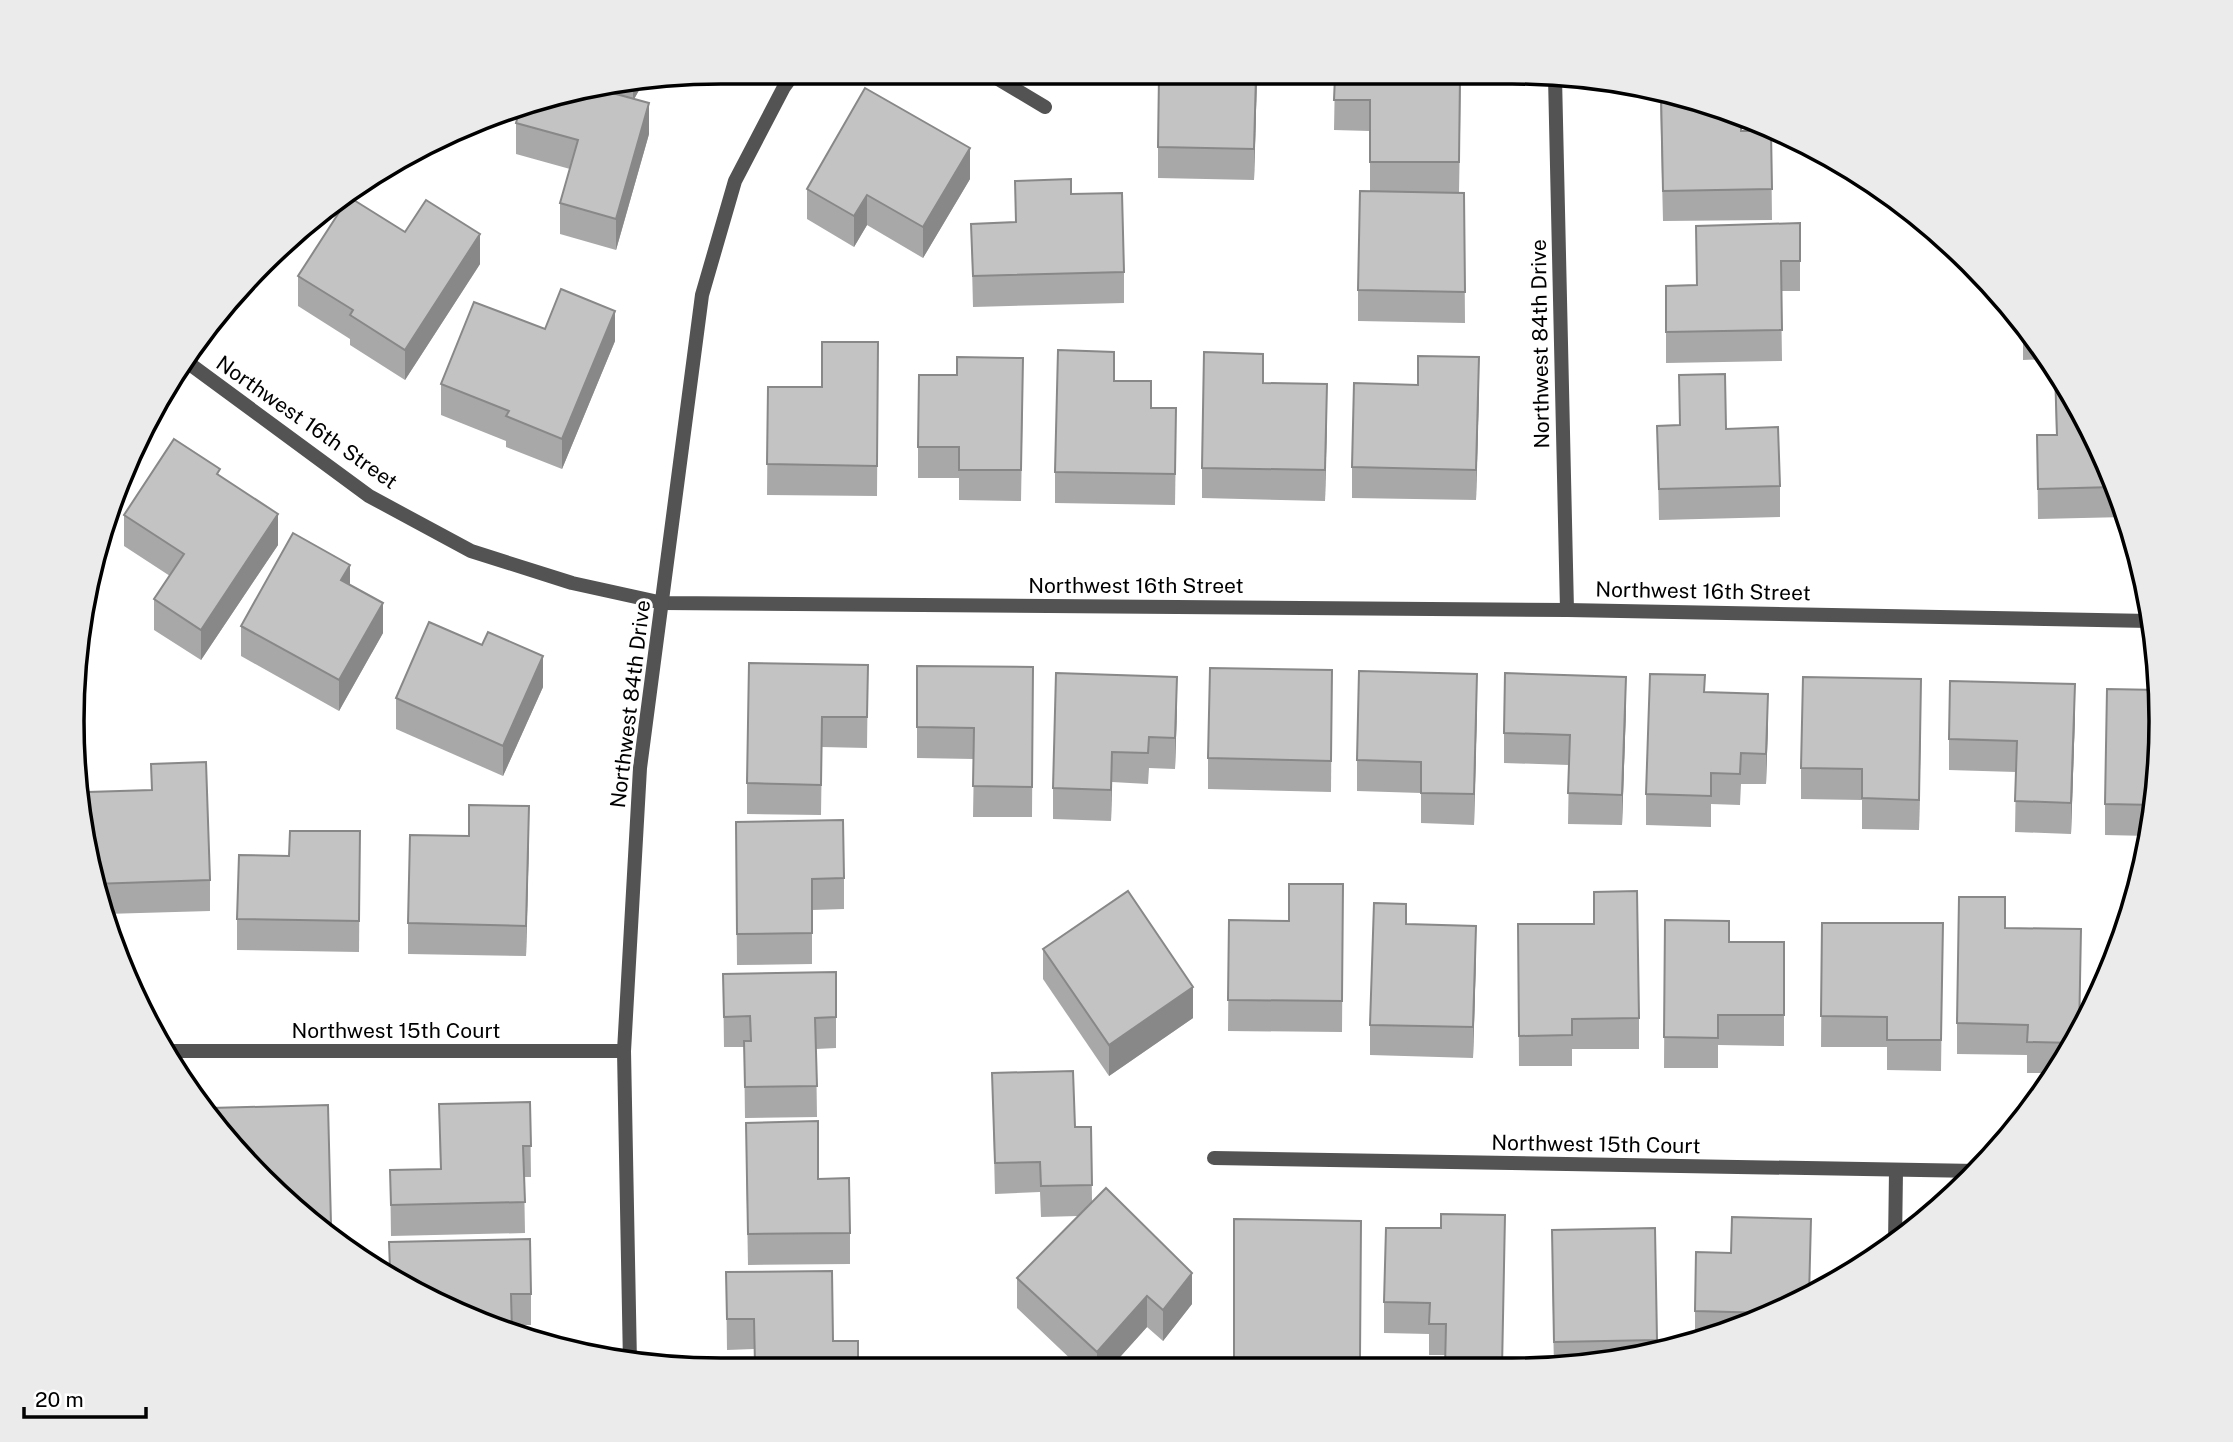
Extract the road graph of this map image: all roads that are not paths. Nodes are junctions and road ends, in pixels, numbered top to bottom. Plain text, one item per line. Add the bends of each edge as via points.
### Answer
1 (785, 84) edge
2 (1005, 84) edge
3 (1555, 85) edge
4 (1045, 107) dead end
5 (192, 366) edge
6 (663, 603) junction
7 (1567, 610) junction
8 (2141, 621) edge
9 (176, 1051) edge
10 (624, 1051) junction
11 (1214, 1158) dead end
12 (1896, 1171) junction
13 (1962, 1171) edge
14 (1895, 1230) edge
15 (630, 1352) edge

1 - 6 street, Northwest 84th Drive via 735,181 702,295
2 - 4 street
3 - 7 street, Northwest 84th Drive
5 - 6 street, Northwest 16th Street via 369,496 471,551 572,583
6 - 7 street, Northwest 16th Street
6 - 10 street, Northwest 84th Drive via 640,768
7 - 8 street, Northwest 16th Street
9 - 10 street, Northwest 15th Court
10 - 15 street, Northwest 84th Drive
11 - 12 street, Northwest 15th Court
12 - 13 street, Northwest 15th Court
12 - 14 street

